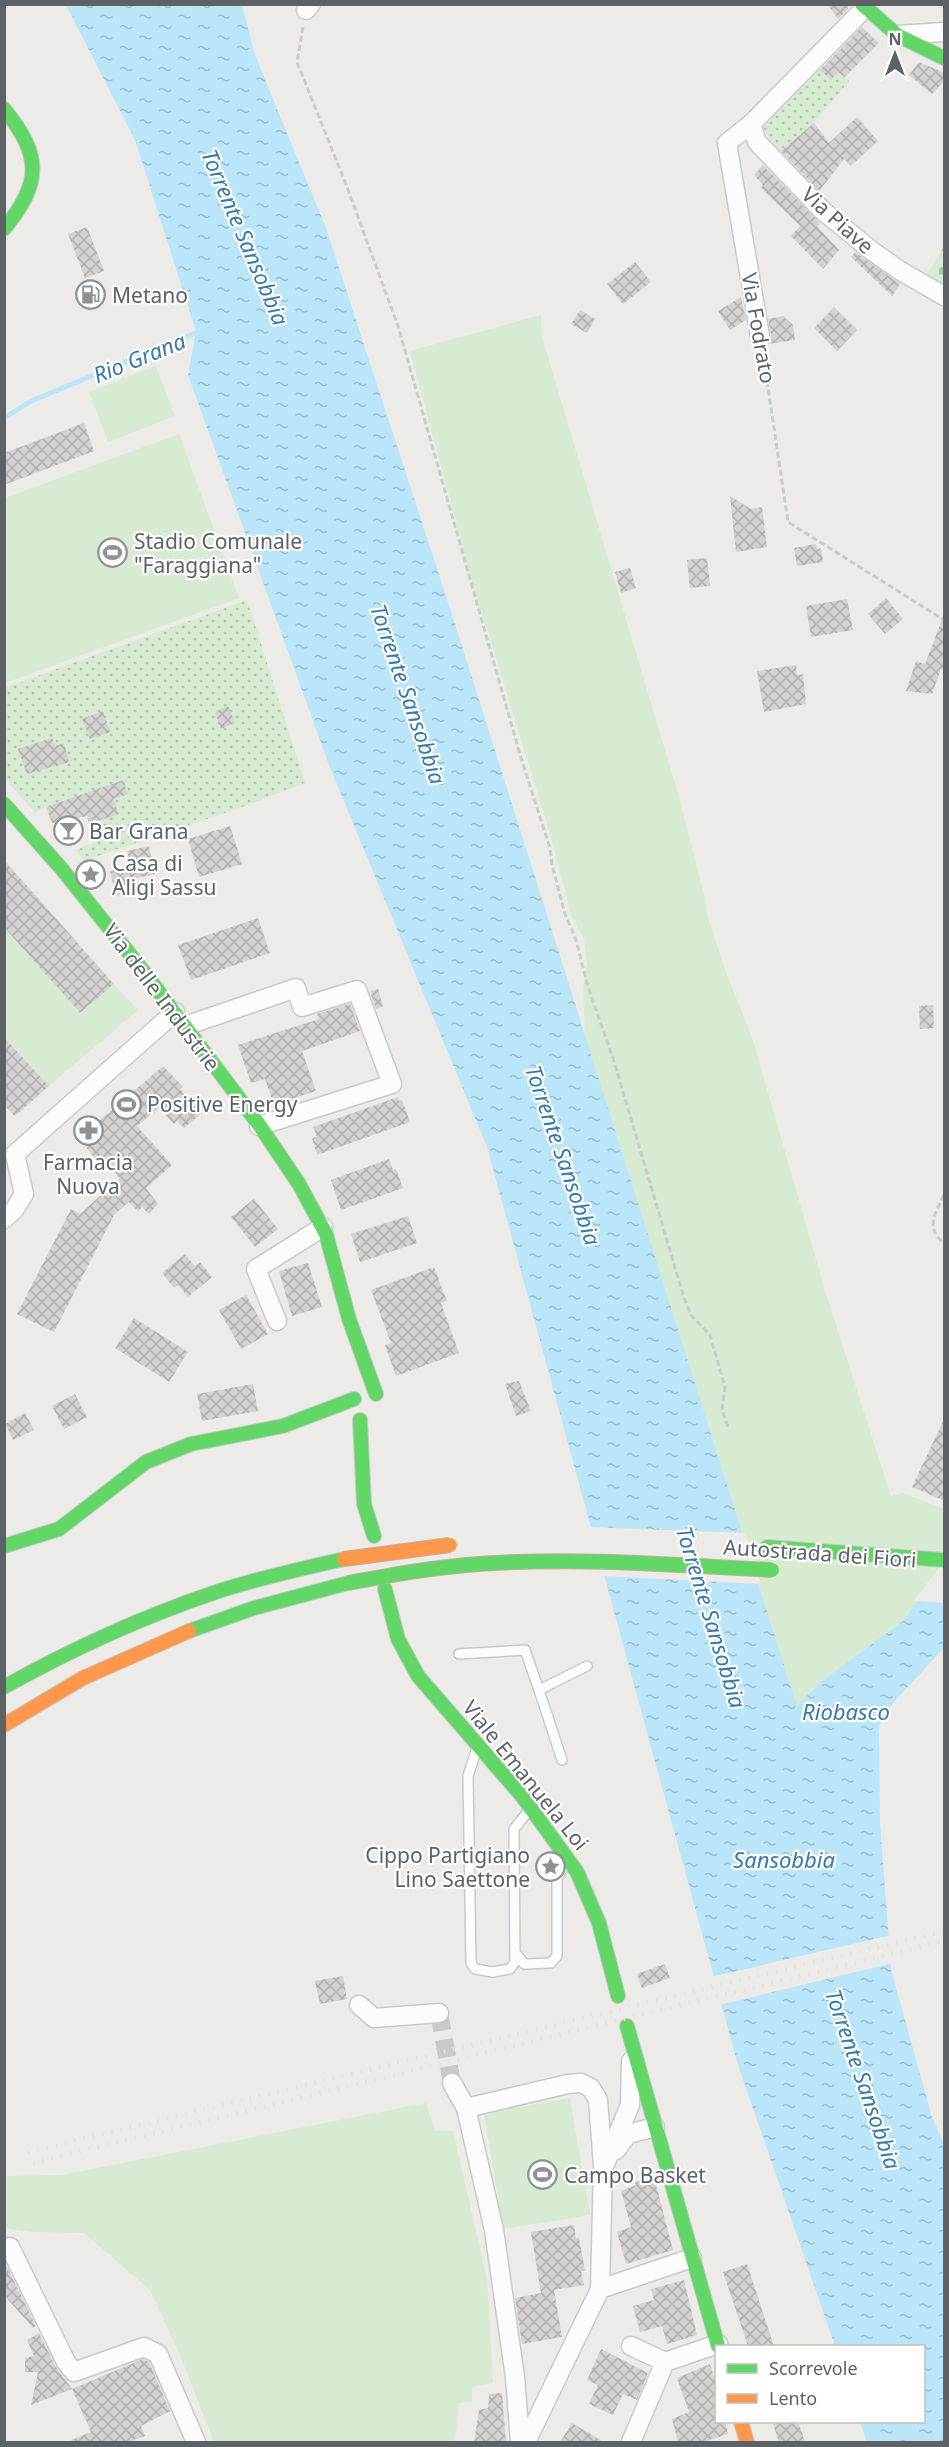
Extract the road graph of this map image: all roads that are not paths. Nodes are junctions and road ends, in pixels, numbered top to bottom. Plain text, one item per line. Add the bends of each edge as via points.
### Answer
1 (863, 6) edge
2 (945, 32) edge
3 (897, 35) junction
4 (945, 58) edge
5 (4, 109) edge
6 (751, 124) junction
7 (4, 229) edge
8 (945, 296) edge
9 (760, 336) road end
10 (4, 804) edge
11 (180, 1019) junction
12 (259, 1126) junction
13 (10, 1150) edge
14 (4, 1219) edge
15 (323, 1227) junction
16 (277, 1321) dead end
17 (354, 1335) junction
18 (376, 1394) junction
19 (355, 1397) junction
20 (382, 1407) dead end
21 (358, 1419) junction
22 (282, 1426) junction
23 (460, 1544) dead end
24 (4, 1546) edge
25 (755, 1547) dead end
26 (945, 1560) edge
27 (783, 1571) dead end
28 (385, 1589) dead end
29 (459, 1654) dead end
30 (587, 1666) dead end
31 (4, 1687) edge
32 (539, 1690) junction
33 (4, 1725) edge
34 (478, 1745) junction
35 (562, 1760) dead end
36 (531, 1808) junction
37 (568, 1857) junction
38 (515, 1952) junction
39 (618, 1995) dead end
40 (358, 2005) dead end
41 (439, 2013) dead end
42 (627, 2026) dead end
43 (632, 2045) junction
44 (452, 2083) tunnel mouth
45 (466, 2108) junction
46 (653, 2120) junction
47 (621, 2126) junction
48 (603, 2166) junction
49 (10, 2247) dead end
50 (692, 2258) junction
51 (600, 2289) junction
52 (718, 2345) edge
53 (631, 2346) dead end
54 (715, 2346) edge
55 (665, 2362) junction
56 (742, 2423) edge
57 (196, 2442) edge
58 (520, 2442) edge
59 (526, 2442) edge
60 (631, 2442) edge
61 (747, 2442) edge

1 - 3 main road
1 - 6 street, Via Fodrato
2 - 3 street
3 - 4 main road
5 - 7 main road via 30,147 36,174 14,219
6 - 8 street, Via Piave via 757,142 822,210 899,270
6 - 9 street, Via Fodrato via 727,143
10 - 11 main road, Via delle Industrie via 49,852
11 - 12 main road, Via delle Industrie
11 - 12 street via 296,987 302,1007 357,990 392,1084
11 - 13 street
12 - 15 main road, Via delle Industrie via 286,1163
13 - 14 street via 24,1194
15 - 16 street via 256,1269
15 - 17 main road, Via delle Industrie
17 - 18 main road, Via delle Industrie
17 - 19 main road, Via delle Industrie
18 - 19 main road via 366,1391
18 - 20 main road, Via delle Industrie
19 - 21 main road, Via delle Industrie via 352,1408
19 - 22 main road
21 - 21 main road via 364,1504 372,1530 375,1425
21 - 22 main road
22 - 24 main road via 191,1444 146,1462 59,1529
23 - 31 main road, bridge via 344,1559 191,1601 112,1632
25 - 26 main road, Autostrada dei Fiori
27 - 33 main road, Autostrada dei Fiori, bridge via 532,1562 426,1569 348,1583 225,1617 155,1644 29,1708
28 - 34 main road, Viale Emanuela Loi via 397,1636 411,1666
29 - 32 lane via 525,1650
30 - 32 lane
32 - 35 lane
34 - 36 main road, Viale Emanuela Loi
34 - 38 lane via 468,1776 471,1963 475,1969 493,1972 510,1969
36 - 37 main road, Viale Emanuela Loi
36 - 38 lane via 514,1829
37 - 38 lane via 558,1879 557,1956 551,1963 524,1964
37 - 39 main road, Viale Emanuela Loi via 602,1927
40 - 41 street via 374,2018
42 - 43 main road
43 - 46 main road
43 - 47 street via 630,2105
44 - 45 street
45 - 48 street via 581,2083 591,2088 598,2100
45 - 58 street via 494,2229
46 - 47 street
46 - 48 street via 628,2134
46 - 50 main road
47 - 48 street
48 - 51 street
49 - 57 street via 74,2372 144,2347 158,2354
50 - 51 street
50 - 52 main road
51 - 59 street
53 - 55 street
54 - 55 street
55 - 60 street
56 - 61 main road

